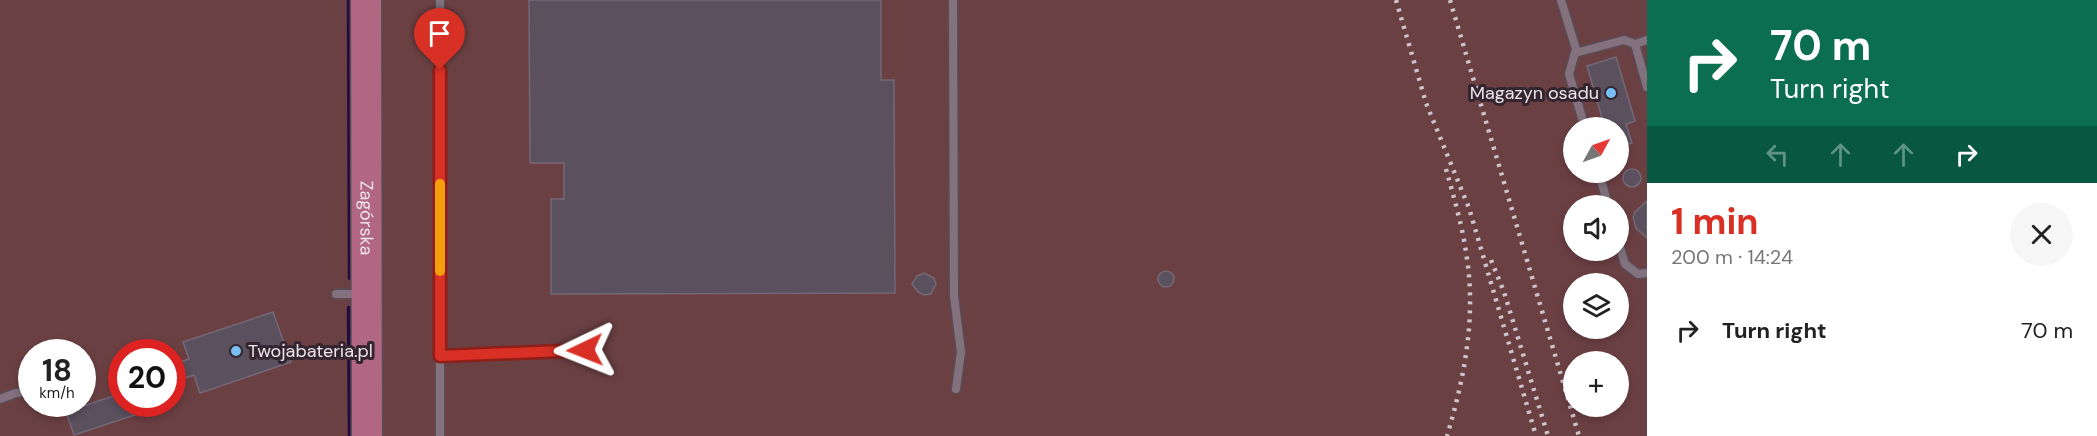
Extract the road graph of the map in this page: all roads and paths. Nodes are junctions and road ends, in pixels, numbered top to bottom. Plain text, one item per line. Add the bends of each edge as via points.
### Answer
1 (366, 0) edge
2 (440, 0) edge
3 (954, 0) edge
4 (1561, 0) edge
5 (1647, 40) edge
6 (1635, 44) junction
7 (1575, 53) junction
8 (1647, 87) edge
9 (1583, 117) edge
10 (1624, 261) edge
11 (1647, 273) edge
12 (336, 294) dead end
13 (367, 294) junction
14 (585, 350) dead end
15 (440, 356) junction
16 (956, 389) dead end
17 (18, 393) edge
18 (0, 399) edge
19 (367, 436) edge
20 (440, 436) edge

1 - 13 highway, Zagórska
2 - 15 lane
3 - 16 lane via 954,296 961,352
4 - 7 lane
5 - 6 lane
6 - 7 lane via 1624,40
6 - 8 lane
7 - 9 lane via 1569,74
10 - 11 lane via 1638,274
12 - 13 lane
13 - 19 highway, Zagórska
14 - 15 lane
15 - 20 lane
17 - 18 lane

